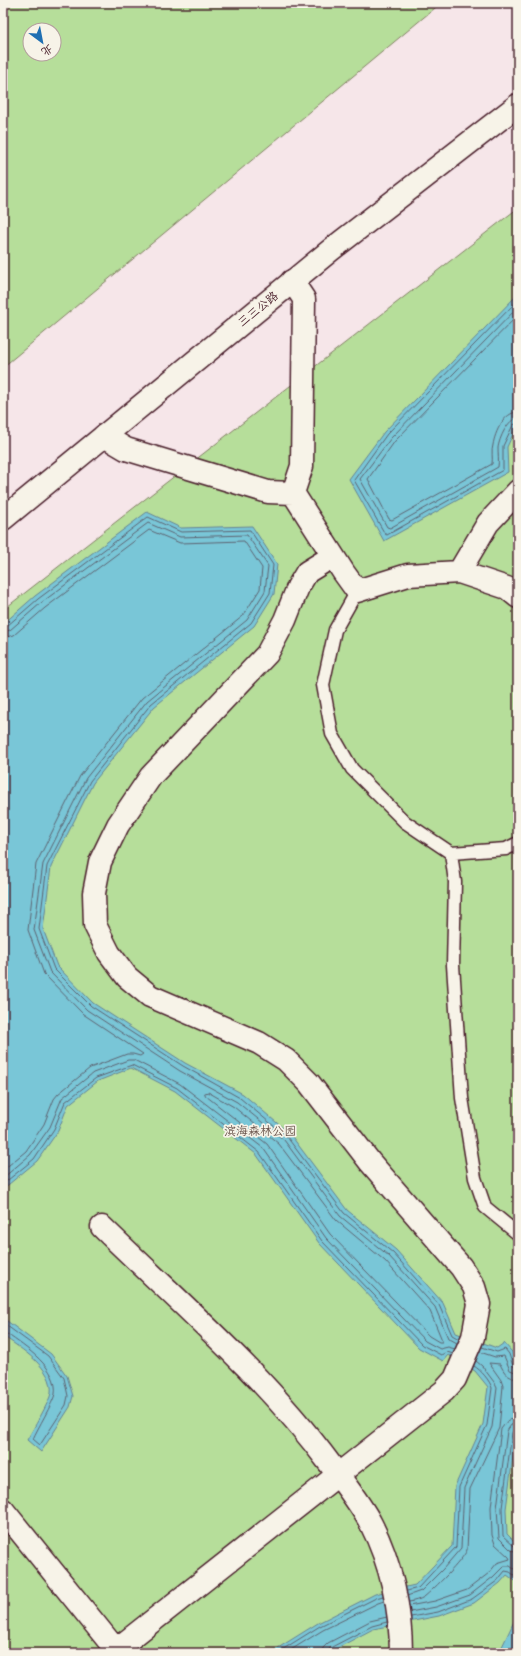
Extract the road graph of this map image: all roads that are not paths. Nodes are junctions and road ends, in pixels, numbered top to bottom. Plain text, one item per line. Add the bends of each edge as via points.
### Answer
1 (518, 105) edge
2 (292, 281) junction
3 (104, 436) junction
4 (518, 491) edge
5 (293, 493) junction
6 (3, 519) edge
7 (333, 556) junction
8 (459, 572) junction
9 (357, 591) junction
10 (518, 597) edge
11 (518, 843) edge
12 (451, 853) junction
13 (102, 1227) dead end
14 (518, 1234) edge
15 (338, 1475) junction
16 (3, 1510) edge
17 (401, 1643) edge
18 (114, 1651) edge

1 - 2 street, 三三公路
2 - 3 street, 三三公路
2 - 5 street via 304,300 302,466
3 - 5 street via 126,449 268,492
3 - 6 street, 三三公路
4 - 8 street via 488,523
5 - 7 street
7 - 9 street
7 - 15 street via 307,572 267,654 151,776 118,824 100,862 94,893 94,925 109,953 128,977 150,996 259,1043 286,1060 309,1084 370,1162 461,1267 474,1287 479,1304 473,1337 455,1379 444,1391
8 - 9 street via 408,576
8 - 10 street via 506,588
9 - 12 lane via 335,630 323,685 332,734 352,769 405,822
11 - 12 lane via 506,849
12 - 14 lane via 455,882 453,965 462,1098 475,1178 485,1207
13 - 15 street via 247,1368 311,1438
15 - 17 street via 371,1524 383,1553 392,1581
15 - 18 street
16 - 18 street

